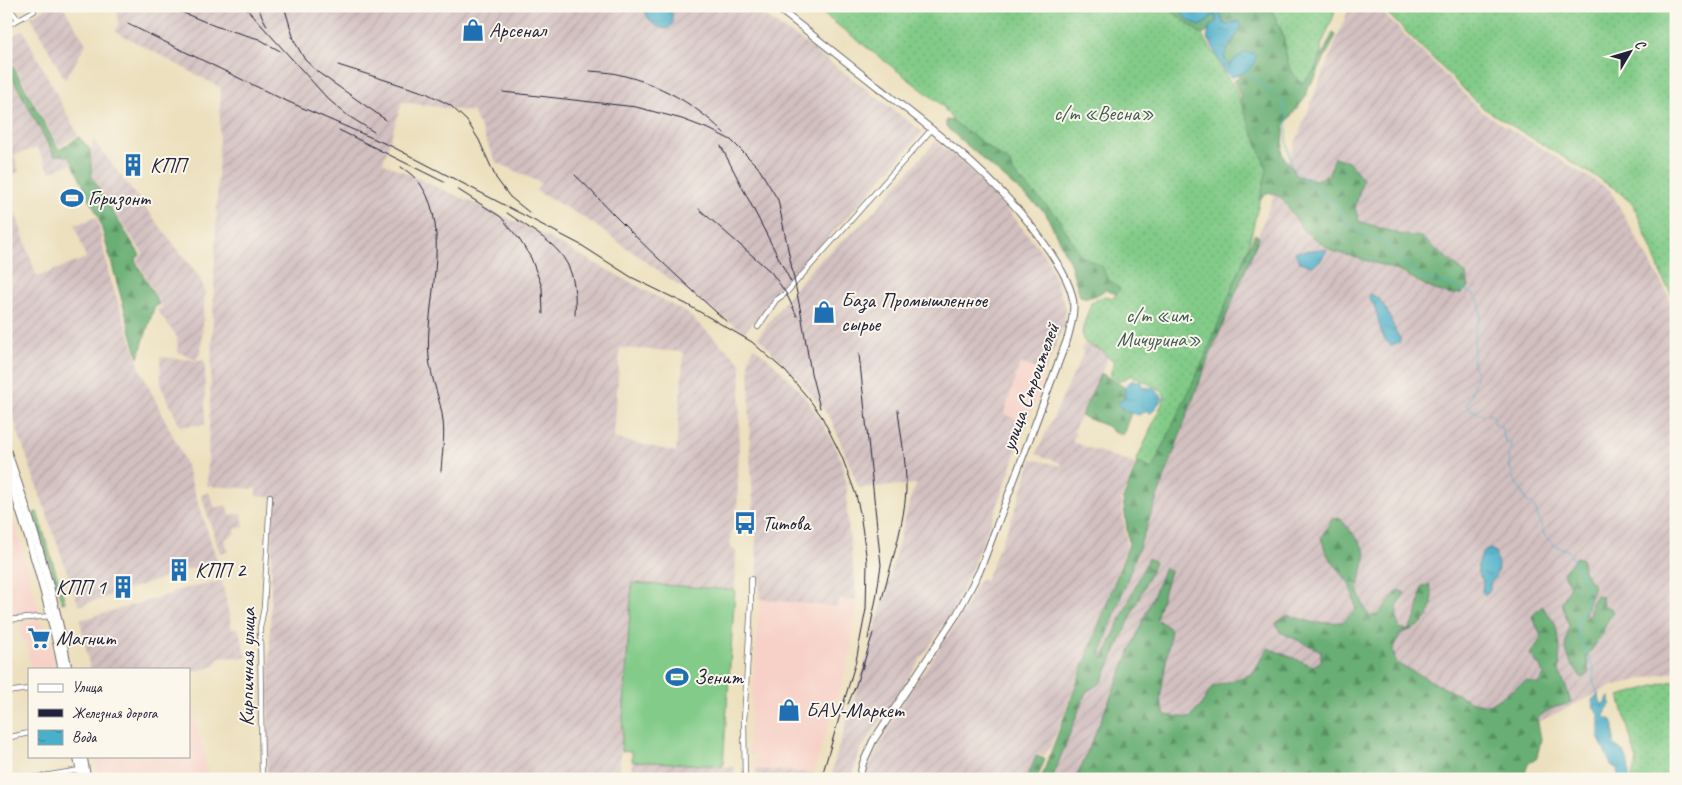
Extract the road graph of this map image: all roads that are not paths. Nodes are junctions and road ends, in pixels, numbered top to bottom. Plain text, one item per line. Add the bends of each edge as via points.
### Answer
1 (7, 6) edge
2 (775, 6) edge
3 (34, 11) dead end
4 (18, 19) junction
5 (6, 26) edge
6 (932, 129) junction
7 (758, 327) dead end
8 (6, 448) edge
9 (6, 468) edge
10 (270, 496) dead end
11 (751, 579) dead end
12 (54, 616) junction
13 (6, 620) edge
14 (62, 668) edge
15 (68, 668) edge
16 (28, 689) edge
17 (6, 692) edge
18 (28, 734) edge
19 (6, 738) edge
20 (77, 758) edge
21 (83, 758) edge
22 (6, 759) edge
23 (80, 770) junction
24 (10, 779) edge
25 (26, 779) edge
26 (82, 779) edge
27 (87, 779) edge
28 (262, 779) edge
29 (744, 779) edge
30 (859, 779) edge

1 - 4 street
2 - 6 main road, улица Строителей
3 - 4 street
4 - 5 street
6 - 7 street via 786,293 776,300
6 - 30 main road, улица Строителей via 988,177 1034,229 1058,263 1067,283 1073,300 1072,319 1065,346 980,570 957,614 873,741
8 - 12 main road via 34,530
9 - 12 main road
10 - 28 street, Кирпичная улица via 260,628
11 - 29 street
12 - 13 street
12 - 14 main road
12 - 15 main road
16 - 17 street
18 - 19 street
20 - 23 main road
21 - 27 main road
22 - 24 street
23 - 25 street
23 - 26 main road

